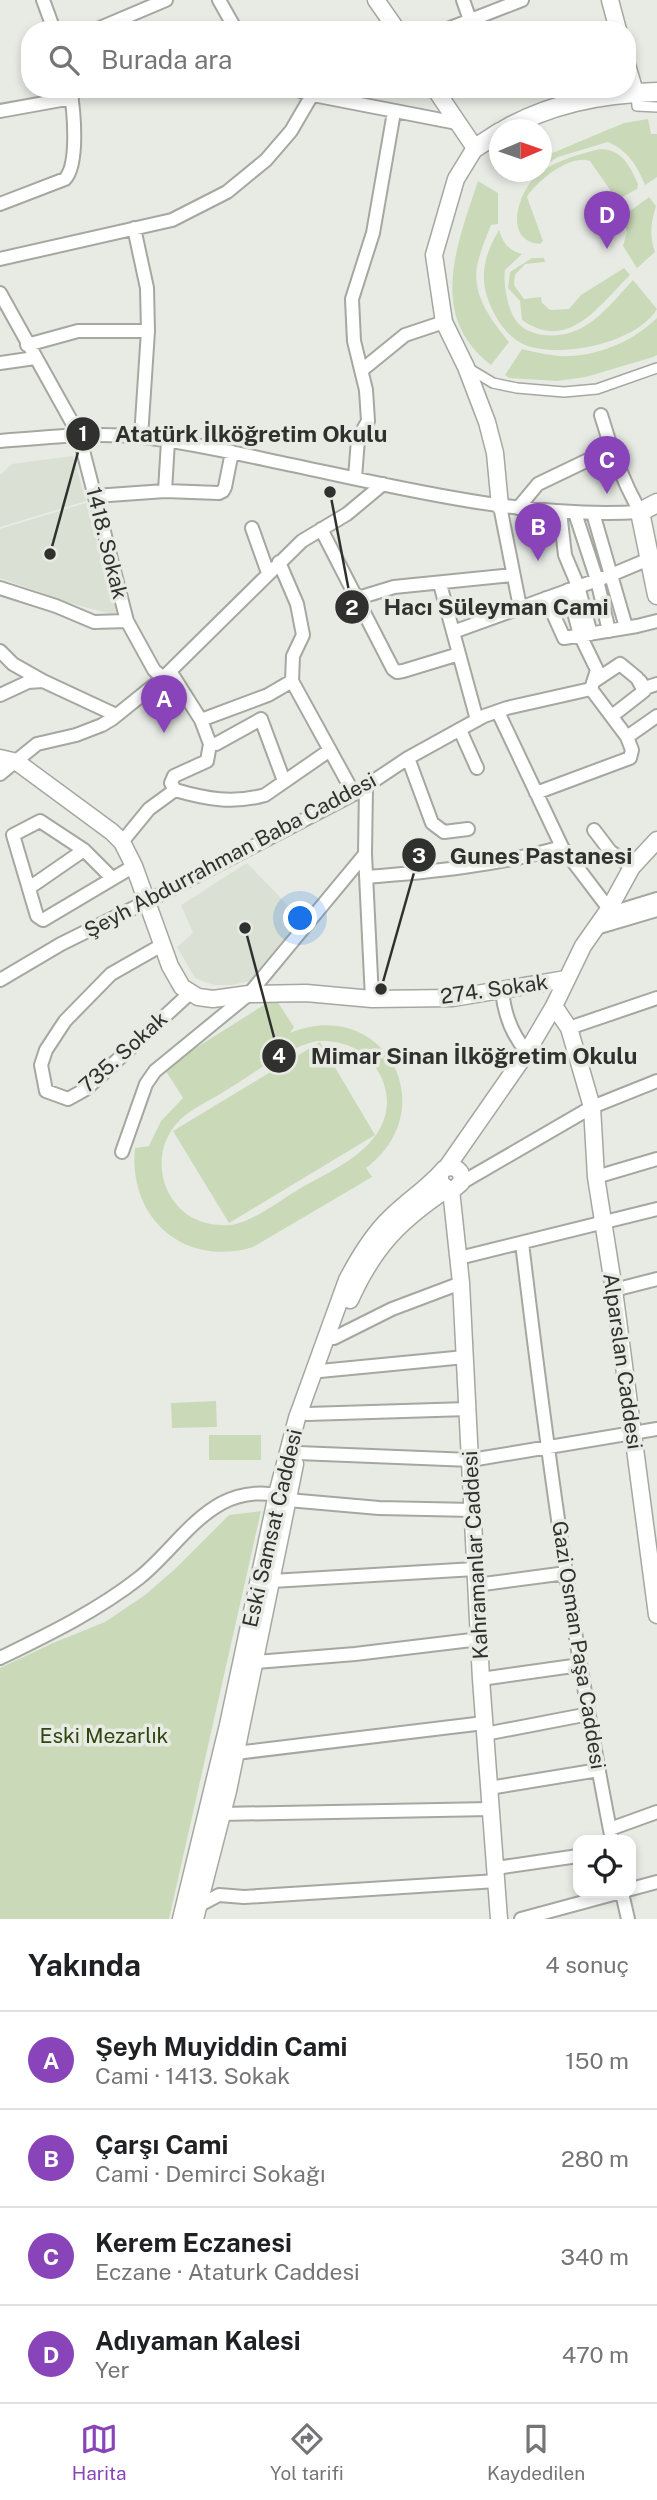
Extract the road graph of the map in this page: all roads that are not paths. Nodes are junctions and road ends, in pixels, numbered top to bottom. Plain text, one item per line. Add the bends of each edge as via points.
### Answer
1 (43, 0) edge
2 (166, 0) edge
3 (219, 0) edge
4 (376, 0) edge
5 (463, 0) edge
6 (522, 0) edge
7 (612, 1) edge
8 (470, 19) junction
9 (51, 21) edge
10 (116, 21) edge
11 (231, 21) edge
12 (391, 21) edge
13 (465, 21) edge
14 (616, 21) edge
15 (636, 92) edge
16 (657, 93) edge
17 (54, 98) edge
18 (71, 98) edge
19 (310, 98) edge
20 (326, 98) edge
21 (441, 98) edge
22 (593, 98) edge
23 (657, 107) edge
24 (0, 111) edge
25 (394, 112) junction
26 (527, 119) edge
27 (457, 123) junction
28 (489, 139) edge
29 (475, 148) junction
30 (0, 204) edge
31 (134, 228) junction
32 (0, 259) edge
33 (0, 293) edge
34 (444, 322) junction
35 (149, 331) junction
36 (27, 345) junction
37 (35, 358) junction
38 (0, 363) edge
39 (466, 367) junction
40 (657, 368) edge
41 (362, 370) junction
42 (601, 415) dead end
43 (79, 435) junction
44 (141, 437) junction
45 (0, 441) edge
46 (168, 441) junction
47 (611, 449) junction
48 (232, 452) junction
49 (355, 478) junction
50 (383, 484) junction
51 (165, 491) junction
52 (96, 496) junction
53 (657, 503) edge
54 (500, 506) junction
55 (518, 508) junction
56 (560, 512) junction
57 (640, 512) junction
58 (575, 513) junction
59 (593, 513) junction
60 (252, 528) dead end
61 (321, 529) junction
62 (653, 558) edge
63 (279, 562) junction
64 (268, 573) junction
65 (513, 575) junction
66 (611, 576) junction
67 (597, 580) junction
68 (440, 584) junction
69 (0, 588) edge
70 (573, 588) junction
71 (657, 595) edge
72 (358, 598) junction
73 (546, 598) junction
74 (520, 607) junction
75 (127, 621) junction
76 (657, 621) edge
77 (626, 627) junction
78 (609, 631) junction
79 (453, 632) junction
80 (585, 634) junction
81 (0, 650) edge
82 (459, 654) junction
83 (166, 674) junction
84 (637, 678) junction
85 (43, 681) junction
86 (292, 681) junction
87 (657, 684) edge
88 (592, 686) junction
89 (0, 695) edge
90 (498, 712) junction
91 (116, 715) junction
92 (612, 716) junction
93 (657, 716) edge
94 (201, 720) junction
95 (477, 720) junction
96 (460, 730) junction
97 (627, 737) junction
98 (210, 744) junction
99 (330, 750) junction
100 (0, 758) edge
101 (408, 758) junction
102 (17, 762) junction
103 (477, 768) dead end
104 (0, 774) edge
105 (284, 781) junction
106 (366, 786) junction
107 (174, 790) junction
108 (537, 793) junction
109 (354, 794) junction
110 (468, 829) dead end
111 (594, 830) dead end
112 (657, 840) edge
113 (122, 842) junction
114 (562, 847) junction
115 (84, 850) junction
116 (365, 854) junction
117 (134, 866) junction
118 (632, 867) junction
119 (366, 877) junction
120 (112, 878) junction
121 (29, 888) junction
122 (657, 899) edge
123 (148, 901) junction
124 (657, 909) edge
125 (603, 917) junction
126 (162, 945) junction
127 (566, 979) junction
128 (0, 980) edge
129 (502, 990) junction
130 (190, 993) junction
131 (249, 994) junction
132 (657, 998) edge
133 (372, 999) junction
134 (554, 1006) junction
135 (569, 1028) junction
136 (527, 1052) junction
137 (657, 1081) edge
138 (592, 1107) junction
139 (122, 1152) dead end
140 (657, 1159) edge
141 (596, 1177) junction
142 (449, 1181) junction
143 (657, 1209) edge
144 (604, 1223) junction
145 (522, 1243) junction
146 (459, 1258) junction
147 (657, 1279) edge
148 (461, 1283) junction
149 (614, 1290) junction
150 (334, 1338) junction
151 (465, 1357) junction
152 (320, 1371) junction
153 (468, 1409) junction
154 (307, 1414) junction
155 (657, 1429) edge
156 (633, 1434) junction
157 (547, 1449) junction
158 (298, 1453) junction
159 (471, 1460) junction
160 (282, 1497) junction
161 (473, 1510) junction
162 (566, 1573) junction
163 (476, 1577) junction
164 (272, 1581) junction
165 (656, 1610) edge
166 (480, 1639) junction
167 (0, 1658) edge
168 (256, 1662) junction
169 (580, 1665) junction
170 (481, 1679) junction
171 (589, 1714) junction
172 (485, 1729) junction
173 (236, 1752) junction
174 (599, 1770) junction
175 (489, 1788) junction
176 (491, 1809) junction
177 (657, 1812) edge
178 (221, 1814) junction
179 (611, 1835) edge
180 (573, 1857) edge
181 (496, 1874) junction
182 (657, 1882) edge
183 (636, 1888) edge
184 (601, 1898) edge
185 (622, 1898) edge
186 (196, 1912) edge
187 (181, 1919) edge
188 (499, 1919) edge
189 (521, 1919) edge
190 (628, 1919) edge

1 - 9 street
2 - 10 street
3 - 11 street
4 - 12 street
5 - 8 street
6 - 8 street
7 - 14 street
8 - 13 street
15 - 16 main road
16 - 23 street via 636,95 637,106
17 - 24 street
18 - 30 street via 71,172 47,187
19 - 31 street via 275,150 227,192 172,220
20 - 25 street
21 - 27 street
22 - 26 main road
25 - 27 street
25 - 41 street via 373,233 352,299 354,341
27 - 29 street
28 - 29 main road
29 - 34 street via 456,179 434,255
31 - 32 street
31 - 35 street via 147,288
33 - 36 street, 1418. Sokak
34 - 39 street
34 - 41 street via 405,335
35 - 36 street via 78,331
35 - 44 street
36 - 37 street, 1418. Sokak
37 - 38 street
37 - 43 street, 1418. Sokak
39 - 40 street via 493,383 564,392 597,389
39 - 54 street via 495,453
41 - 49 street via 368,421 358,439
42 - 47 street
43 - 44 street
43 - 45 street
43 - 52 street, 1418. Sokak
44 - 46 street
46 - 48 street
46 - 51 street
47 - 55 street via 538,484
47 - 57 street
48 - 49 street
48 - 51 street via 223,491
49 - 50 street
50 - 54 street
50 - 61 street
51 - 52 street
52 - 75 street, 1418. Sokak
53 - 57 main road
54 - 55 street
54 - 65 street
55 - 56 street
56 - 58 street
56 - 70 street
57 - 59 street
57 - 62 main road
58 - 59 street
58 - 67 street
59 - 66 street
60 - 64 street
61 - 63 street
61 - 72 street
62 - 66 street
62 - 71 main road
63 - 64 street
63 - 86 street via 297,604 303,635 293,656
64 - 83 street
65 - 68 street
65 - 74 street
66 - 67 street
66 - 77 street
67 - 70 street
67 - 78 street
68 - 72 street via 394,587
68 - 79 street
69 - 75 street via 94,622
70 - 73 street
70 - 80 street
72 - 82 street via 397,672
73 - 74 street
73 - 80 street via 564,638
74 - 79 street
75 - 83 street, 1418. Sokak via 154,670
76 - 77 street
77 - 78 street
78 - 80 street
79 - 82 street
80 - 88 street via 597,670
81 - 85 street via 13,664
82 - 95 street
83 - 91 street
83 - 94 street, 1418. Sokak
84 - 87 street via 645,688
84 - 88 street, Şeyh Abdurrahman Baba Caddesi via 620,664
84 - 92 street via 644,691
85 - 89 street via 28,682
85 - 91 street
86 - 94 street
86 - 99 street
88 - 90 street, Şeyh Abdurrahman Baba Caddesi
88 - 92 street
90 - 95 street, Şeyh Abdurrahman Baba Caddesi
90 - 108 street
91 - 102 street via 89,730 37,744
92 - 97 street
93 - 97 street
94 - 98 street, 1418. Sokak
95 - 96 street, Şeyh Abdurrahman Baba Caddesi
96 - 101 street, Şeyh Abdurrahman Baba Caddesi
96 - 103 street
97 - 108 street via 630,758
98 - 105 street via 261,719
98 - 107 street via 207,761 174,776
99 - 105 street
99 - 109 street
100 - 102 street
101 - 106 street, Şeyh Abdurrahman Baba Caddesi
101 - 110 street via 432,824 444,832
102 - 104 street
102 - 113 street
105 - 107 street via 253,799 207,800
106 - 109 street, Şeyh Abdurrahman Baba Caddesi
106 - 116 street
107 - 113 street via 149,809
108 - 114 street
109 - 123 street, Şeyh Abdurrahman Baba Caddesi
111 - 118 street via 610,851
112 - 118 street
113 - 117 street
114 - 119 street via 522,859
114 - 125 street
115 - 120 street
115 - 121 street
115 - 121 street via 40,821 13,835
116 - 119 street
116 - 131 street
117 - 120 street
117 - 123 street
118 - 125 street
119 - 133 street
120 - 121 street via 43,920 37,916
122 - 125 street
123 - 126 street
123 - 128 street, Şeyh Abdurrahman Baba Caddesi
124 - 125 street
125 - 127 street
126 - 130 street via 180,983
126 - 130 street, 735. Sokak via 111,974 65,1021 40,1065 46,1091 68,1099 86,1089
127 - 129 street, 274. Sokak
127 - 134 street
129 - 133 street, 274. Sokak via 453,998
129 - 136 street via 503,1005
130 - 131 street, 274. Sokak via 208,999
131 - 133 street, 274. Sokak
131 - 139 street via 155,1071
132 - 135 street
134 - 135 street, Alparslan Caddesi
134 - 136 street
135 - 138 street, Alparslan Caddesi
136 - 142 street
137 - 138 street
138 - 141 street, Alparslan Caddesi
138 - 142 street
140 - 141 street
141 - 144 street, Alparslan Caddesi
142 - 146 street, Kahramanlar Caddesi
142 - 150 street, Eski Samsat Caddesi via 384,1242 358,1284
142 - 160 street, Eski Samsat Caddesi via 391,1217 374,1235 347,1280 297,1418
143 - 144 street
144 - 145 street
144 - 149 street, Alparslan Caddesi
145 - 146 street
145 - 157 street, Gazi Osman Paşa Caddesi
146 - 148 street, Kahramanlar Caddesi
147 - 149 street
148 - 150 street via 392,1309
148 - 151 street, Kahramanlar Caddesi
149 - 156 street, Alparslan Caddesi
150 - 152 street, Eski Samsat Caddesi
151 - 152 street
151 - 153 street, Kahramanlar Caddesi
152 - 154 street, Eski Samsat Caddesi
153 - 154 street
153 - 159 street, Kahramanlar Caddesi
154 - 158 street, Eski Samsat Caddesi
155 - 156 street
156 - 157 street
156 - 165 street, Alparslan Caddesi
157 - 159 street
157 - 162 street, Gazi Osman Paşa Caddesi
158 - 159 street
158 - 160 street, Eski Samsat Caddesi
159 - 161 street, Kahramanlar Caddesi
160 - 161 street via 379,1508
160 - 164 street, Eski Samsat Caddesi
160 - 167 street via 263,1492 225,1502 120,1591
160 - 187 street, Eski Samsat Caddesi
161 - 163 street, Kahramanlar Caddesi
162 - 163 street
162 - 169 street, Gazi Osman Paşa Caddesi
163 - 164 street
163 - 166 street, Kahramanlar Caddesi
164 - 168 street, Eski Samsat Caddesi
166 - 168 street
166 - 170 street, Kahramanlar Caddesi
168 - 173 street, Eski Samsat Caddesi
169 - 170 street
169 - 171 street, Gazi Osman Paşa Caddesi
170 - 172 street, Kahramanlar Caddesi
171 - 172 street
171 - 174 street, Gazi Osman Paşa Caddesi
172 - 173 street
172 - 175 street, Kahramanlar Caddesi
173 - 178 street, Eski Samsat Caddesi
174 - 175 street
174 - 179 street, Gazi Osman Paşa Caddesi
175 - 176 street, Kahramanlar Caddesi
176 - 178 street
176 - 181 street, Kahramanlar Caddesi
177 - 179 street
178 - 186 street, Eski Samsat Caddesi
180 - 181 street
181 - 186 street via 244,1897 219,1895
181 - 188 street, Kahramanlar Caddesi
182 - 183 street
184 - 189 street
185 - 190 street

